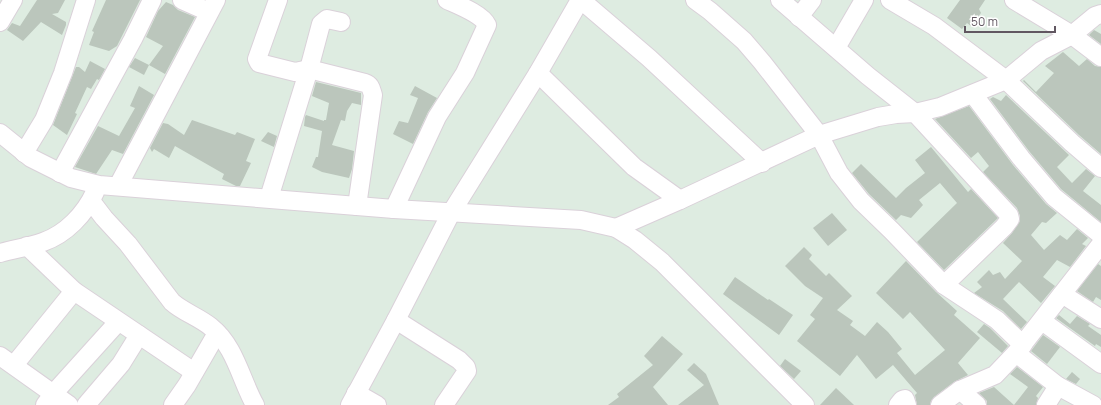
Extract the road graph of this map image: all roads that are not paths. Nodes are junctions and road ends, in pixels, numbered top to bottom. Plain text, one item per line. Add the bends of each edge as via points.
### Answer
1 (13, 0) edge
2 (86, 0) edge
3 (152, 0) edge
4 (182, 0) edge
5 (278, 0) edge
6 (447, 0) edge
7 (580, 0) edge
8 (695, 0) edge
9 (780, 0) edge
10 (812, 0) edge
11 (864, 0) edge
12 (890, 0) edge
13 (1014, 0) edge
14 (212, 6) edge
15 (1101, 14) edge
16 (799, 17) junction
17 (0, 22) edge
18 (341, 22) dead end
19 (1072, 35) junction
20 (836, 48) junction
21 (1101, 57) edge
22 (309, 69) junction
23 (538, 73) junction
24 (1006, 80) junction
25 (973, 94) junction
26 (914, 113) junction
27 (0, 133) edge
28 (819, 135) junction
29 (24, 153) junction
30 (762, 163) junction
31 (1101, 168) edge
32 (60, 173) junction
33 (99, 185) junction
34 (118, 186) junction
35 (269, 198) junction
36 (680, 200) junction
37 (91, 201) junction
38 (357, 206) junction
39 (394, 209) junction
40 (451, 213) junction
41 (616, 228) junction
42 (1101, 235) edge
43 (27, 246) junction
44 (1099, 250) edge
45 (0, 253) edge
46 (944, 285) junction
47 (74, 292) junction
48 (1062, 294) junction
49 (396, 320) junction
50 (1101, 320) edge
51 (1042, 321) junction
52 (118, 322) junction
53 (217, 333) junction
54 (139, 335) junction
55 (1020, 349) junction
56 (7, 361) edge
57 (1101, 364) edge
58 (194, 372) junction
59 (1058, 386) junction
60 (960, 390) junction
61 (49, 399) edge
62 (353, 399) edge
63 (69, 405) edge
64 (86, 405) edge
65 (174, 405) edge
66 (255, 405) edge
67 (377, 405) edge
68 (444, 405) edge
69 (805, 405) edge
70 (898, 405) edge
71 (907, 405) edge
72 (940, 405) edge
73 (977, 405) edge
74 (1046, 405) edge
75 (1093, 405) edge

1 - 17 street
2 - 29 street via 63,73 44,120
3 - 32 street
4 - 14 street
5 - 22 street via 257,60 259,63 295,72
6 - 39 street via 480,17 487,25 465,73 437,117
7 - 23 street
7 - 30 street via 649,58
8 - 28 street via 744,41
9 - 16 street
10 - 16 street
11 - 20 street
12 - 24 street via 934,26
13 - 19 street
14 - 34 street
15 - 19 street
16 - 20 street
18 - 22 street via 327,19 321,24
19 - 21 street
19 - 24 street via 1041,51
20 - 26 street
22 - 35 street
22 - 38 street via 365,82 371,88 373,95
23 - 36 street via 634,167
23 - 40 street
24 - 25 street
24 - 31 street
25 - 26 street via 940,107
25 - 42 street via 1054,197
26 - 28 street via 878,117
26 - 46 street via 1010,219
27 - 29 street
28 - 30 street
28 - 46 street via 851,190
29 - 32 street
30 - 36 street
32 - 33 street
33 - 34 street
33 - 37 street
34 - 35 street
35 - 38 street
36 - 41 street
37 - 43 street via 66,231 44,242
37 - 53 street via 172,302 211,326
38 - 39 street
39 - 40 street
40 - 41 street via 581,220
40 - 49 street
41 - 69 street via 636,240 662,262
43 - 45 street
43 - 47 street
44 - 48 street
46 - 55 street via 997,320
47 - 52 street
47 - 56 street
48 - 50 street
48 - 51 street
49 - 62 street
49 - 68 street via 466,367 467,371
51 - 55 street
51 - 57 street
52 - 54 street
52 - 61 street
53 - 58 street
53 - 66 street via 226,344
54 - 58 street
54 - 64 street via 121,364
55 - 59 street
55 - 60 street via 995,375
56 - 61 street
58 - 65 street
59 - 74 street
59 - 75 street
60 - 72 street
60 - 73 street
61 - 63 street
62 - 67 street
70 - 71 street via 905,399

